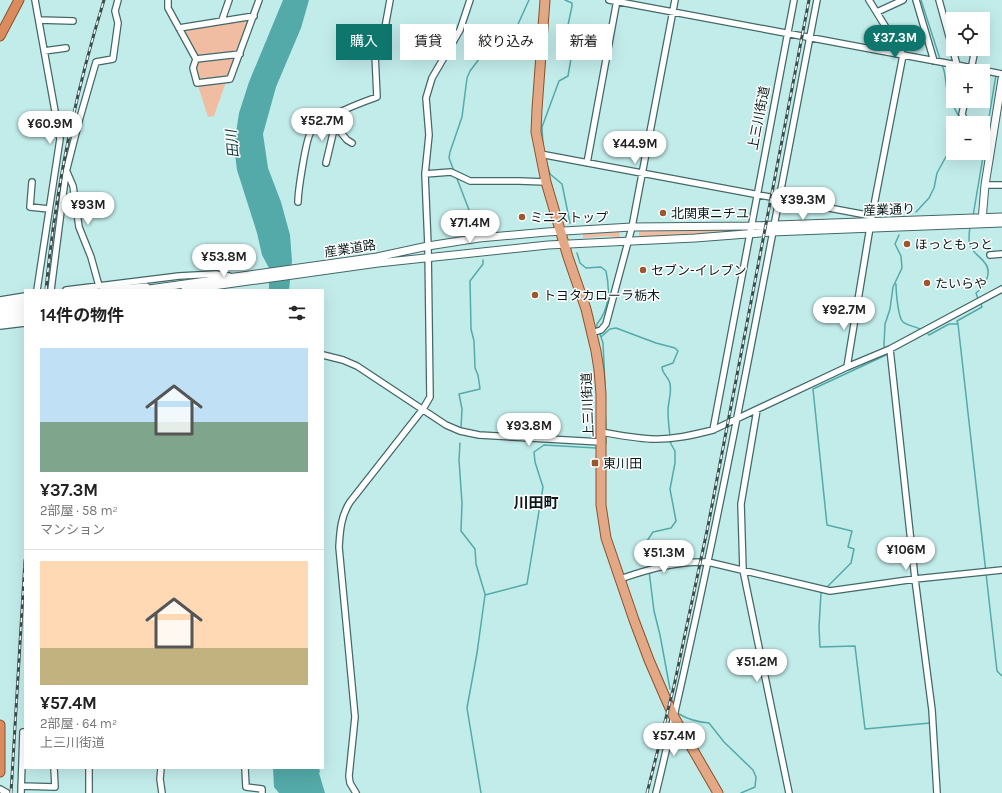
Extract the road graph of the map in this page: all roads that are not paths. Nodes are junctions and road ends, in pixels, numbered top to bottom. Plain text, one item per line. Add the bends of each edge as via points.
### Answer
1 (19, 0) edge
2 (35, 0) edge
3 (118, 0) edge
4 (168, 0) edge
5 (229, 0) edge
6 (259, 0) edge
7 (390, 0) edge
8 (470, 0) edge
9 (545, 0) edge
10 (609, 0) edge
11 (675, 0) edge
12 (794, 0) edge
13 (817, 0) edge
14 (870, 0) edge
15 (902, 0) edge
16 (916, 0) edge
17 (939, 0) edge
18 (617, 1) edge
19 (673, 12) junction
20 (877, 12) junction
21 (254, 16) junction
22 (39, 20) junction
23 (222, 20) junction
24 (946, 20) edge
25 (73, 21) dead end
26 (179, 28) junction
27 (788, 33) junction
28 (0, 36) edge
29 (809, 37) junction
30 (66, 48) dead end
31 (44, 51) junction
32 (240, 54) junction
33 (902, 55) junction
34 (196, 59) junction
35 (934, 60) junction
36 (952, 64) edge
37 (990, 72) edge
38 (1002, 74) edge
39 (1002, 79) edge
40 (329, 118) junction
41 (335, 125) junction
42 (990, 137) edge
43 (993, 137) junction
44 (352, 143) dead end
45 (540, 154) junction
46 (326, 163) dead end
47 (587, 163) junction
48 (67, 172) junction
49 (642, 173) junction
50 (425, 174) junction
51 (32, 182) dead end
52 (546, 182) junction
53 (985, 185) junction
54 (1002, 185) edge
55 (757, 194) junction
56 (778, 198) junction
57 (298, 202) dead end
58 (49, 209) junction
59 (1002, 217) edge
60 (982, 221) junction
61 (871, 222) junction
62 (1002, 223) edge
63 (751, 226) junction
64 (632, 227) junction
65 (773, 229) junction
66 (561, 231) junction
67 (750, 234) junction
68 (629, 241) junction
69 (565, 244) junction
70 (428, 246) junction
71 (1002, 254) edge
72 (990, 255) dead end
73 (428, 258) junction
74 (300, 271) junction
75 (240, 280) junction
76 (168, 286) junction
77 (101, 288) edge
78 (36, 289) edge
79 (51, 289) edge
80 (77, 289) edge
81 (148, 289) edge
82 (190, 289) edge
83 (214, 289) edge
84 (1002, 289) edge
85 (24, 296) edge
86 (0, 300) edge
87 (24, 301) edge
88 (24, 306) edge
89 (1, 313) edge
90 (24, 313) edge
91 (24, 319) edge
92 (24, 323) edge
93 (0, 326) edge
94 (592, 333) junction
95 (890, 349) junction
96 (324, 355) edge
97 (847, 367) junction
98 (423, 409) junction
99 (757, 410) junction
100 (736, 420) junction
101 (713, 430) junction
102 (601, 432) junction
103 (601, 442) junction
104 (708, 562) junction
105 (743, 570) junction
106 (1002, 570) edge
107 (620, 579) junction
108 (915, 579) junction
109 (674, 717) junction
110 (0, 725) edge
111 (24, 732) edge
112 (54, 769) edge
113 (89, 769) edge
114 (161, 769) edge
115 (245, 769) edge
116 (0, 772) edge
117 (21, 786) junction
118 (0, 789) edge
119 (6, 793) edge
120 (21, 793) edge
121 (89, 793) edge
122 (162, 793) edge
123 (262, 793) edge
124 (356, 793) edge
125 (656, 793) edge
126 (718, 793) edge
127 (789, 793) edge
128 (937, 793) edge

1 - 28 highway
2 - 22 street
3 - 48 street via 115,11 118,23 113,59 96,62 78,122
4 - 26 street via 168,8
5 - 23 street
6 - 21 street
7 - 40 street via 384,33 375,54 377,96
8 - 50 street via 460,30 432,78 426,98 429,135
9 - 45 main road, 上三川街道 via 536,118
10 - 18 street
11 - 19 street
12 - 27 street, 上三川街道
13 - 29 street
14 - 20 street
15 - 20 street
16 - 35 street
17 - 24 street
18 - 19 street
18 - 47 street
19 - 27 street
19 - 49 street
20 - 33 street
21 - 23 street
21 - 32 street
22 - 25 street
22 - 31 street
23 - 26 street
26 - 34 street
27 - 29 street
27 - 55 street, 上三川街道
29 - 33 street
29 - 56 street
30 - 31 street
31 - 58 street via 60,139
32 - 34 street
32 - 34 street via 230,79 197,83 193,68
33 - 35 street
33 - 61 street
35 - 36 street
37 - 38 street
39 - 43 street
40 - 41 street
40 - 57 street via 310,132 299,183
41 - 44 street
41 - 46 street
42 - 43 street
43 - 53 street
45 - 47 street
45 - 52 main road, 上三川街道
47 - 49 street
48 - 77 street via 73,186 79,227
48 - 79 street
49 - 55 street
49 - 64 street
50 - 52 street via 451,172 470,181
50 - 70 street
51 - 58 street via 30,207
52 - 66 main road, 上三川街道
53 - 54 street
53 - 60 street
55 - 56 street
55 - 63 street, 上三川街道
56 - 61 street
56 - 65 street
58 - 78 street
59 - 60 street, 産業通り
60 - 61 street, 産業通り
60 - 62 street, 産業通り
61 - 65 street, 産業通り
61 - 97 street
63 - 64 street, 産業通り
63 - 65 street, 産業通り
63 - 67 street, 上三川街道
64 - 66 street, 産業通り
64 - 68 street
65 - 67 street, 産業通り
65 - 100 street
66 - 69 main road, 上三川街道
66 - 70 street, 産業道路 via 479,238
67 - 68 street, 産業通り
67 - 101 street, 上三川街道
68 - 69 street, 産業通り
68 - 94 street via 606,324 601,330
69 - 73 street, 産業道路
69 - 94 main road, 上三川街道
70 - 73 street
70 - 74 street, 産業道路
71 - 72 street
73 - 74 street, 産業道路
73 - 98 street via 430,397
74 - 75 street, 産業道路
75 - 76 street, 産業道路
75 - 77 street via 216,274 179,276
75 - 82 street, 産業道路
75 - 83 street
76 - 77 street
76 - 81 street, 産業道路
77 - 80 street
84 - 95 street
85 - 86 street
87 - 89 street
88 - 89 street
89 - 90 street
89 - 91 street
92 - 93 street
94 - 102 main road, 上三川街道 via 599,370
95 - 97 street
95 - 108 street
96 - 98 street via 357,366
97 - 99 street
98 - 103 street via 446,425 468,433
98 - 124 street via 355,495 346,509 341,524 340,547 355,717 349,776
99 - 100 street
99 - 105 street via 741,504
100 - 101 street
100 - 104 street
101 - 102 street via 692,436 665,439
102 - 103 main road, 上三川街道
103 - 107 main road, 上三川街道 via 602,511 609,546
104 - 105 street
104 - 107 street via 693,561 665,565
104 - 109 street
105 - 108 street via 830,591
105 - 127 street
106 - 108 street
107 - 109 main road, 上三川街道 via 649,660
108 - 128 street via 932,710
109 - 125 street
109 - 126 main road, 上三川街道
110 - 116 highway
111 - 117 street
112 - 117 street via 55,787
113 - 121 street
114 - 122 street
115 - 123 street via 246,787 262,789
117 - 120 street
118 - 119 street

